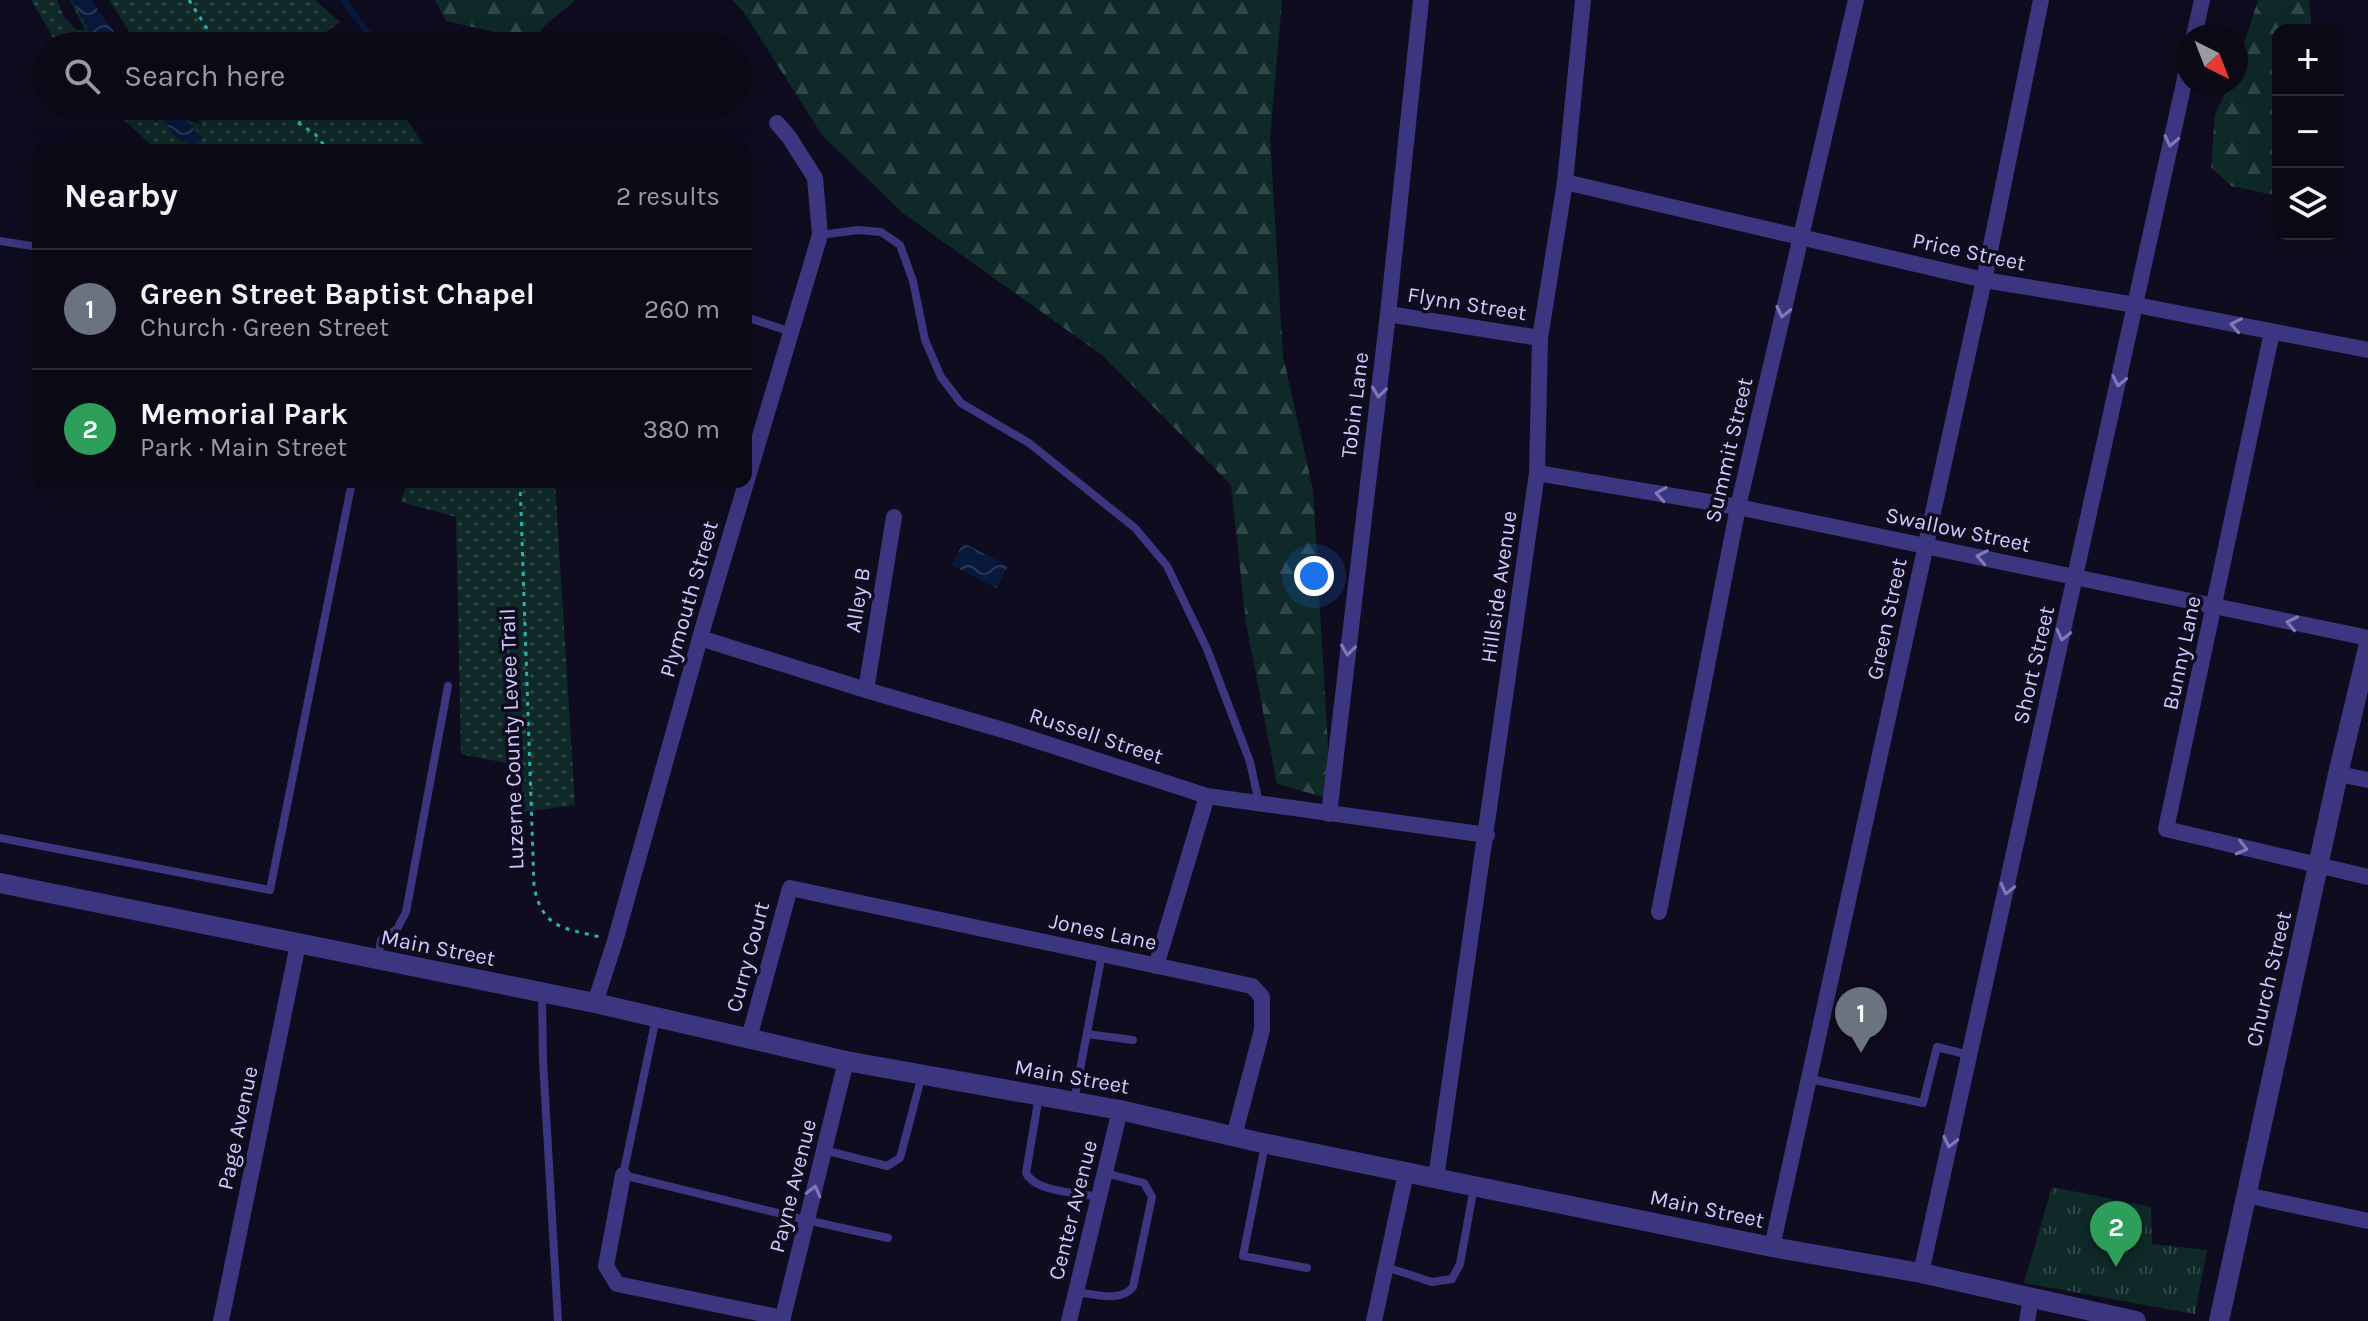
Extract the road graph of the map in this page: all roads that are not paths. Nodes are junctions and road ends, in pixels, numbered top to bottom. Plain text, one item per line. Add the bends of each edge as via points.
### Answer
1 (1421, 0) edge
2 (1583, 0) edge
3 (1856, 0) edge
4 (2041, 0) edge
5 (2202, 0) edge
6 (2197, 24) edge
7 (2181, 96) edge
8 (777, 123) dead end
9 (1565, 182) junction
10 (820, 235) junction
11 (1800, 236) junction
12 (0, 241) edge
13 (32, 246) edge
14 (1984, 280) junction
15 (2136, 305) junction
16 (1388, 314) junction
17 (752, 319) edge
18 (791, 332) junction
19 (2272, 332) junction
20 (1540, 338) junction
21 (2368, 350) edge
22 (752, 453) edge
23 (1537, 473) junction
24 (351, 488) edge
25 (742, 488) edge
26 (1738, 507) junction
27 (894, 517) dead end
28 (1926, 546) junction
29 (2076, 576) junction
30 (2214, 607) junction
31 (700, 638) junction
32 (2368, 638) edge
33 (2368, 648) edge
34 (448, 686) dead end
35 (866, 690) junction
36 (2338, 774) junction
37 (2368, 780) edge
38 (1207, 796) junction
39 (1259, 804) junction
40 (1329, 814) junction
41 (1487, 835) junction
42 (0, 838) edge
43 (2319, 867) junction
44 (2368, 877) edge
45 (1, 887) edge
46 (790, 888) joint
47 (1659, 912) dead end
48 (298, 944) junction
49 (1102, 954) junction
50 (378, 961) junction
51 (1156, 966) junction
52 (542, 993) junction
53 (595, 1003) junction
54 (656, 1017) junction
55 (1087, 1034) junction
56 (749, 1038) junction
57 (1133, 1040) dead end
58 (1970, 1055) junction
59 (846, 1061) junction
60 (922, 1075) junction
61 (1809, 1079) junction
62 (1039, 1095) junction
63 (1074, 1101) junction
64 (1120, 1110) junction
65 (1234, 1136) junction
66 (1265, 1144) junction
67 (824, 1150) junction
68 (1104, 1173) junction
69 (1406, 1173) junction
70 (623, 1175) junction
71 (1436, 1178) junction
72 (1475, 1186) junction
73 (2246, 1195) junction
74 (1098, 1197) junction
75 (806, 1220) junction
76 (2368, 1221) edge
77 (888, 1238) dead end
78 (1772, 1247) junction
79 (1386, 1267) junction
80 (1307, 1268) dead end
81 (1921, 1273) junction
82 (1076, 1292) junction
83 (2031, 1298) junction
84 (2114, 1319) edge
85 (783, 1320) edge
86 (221, 1321) edge
87 (558, 1321) edge
88 (1069, 1321) edge
89 (1374, 1321) edge
90 (2027, 1321) edge
91 (2136, 1321) edge
92 (2219, 1321) edge

1 - 16 street, Tobin Lane
2 - 9 street, Hillside Avenue
3 - 11 street, Summit Street
4 - 14 street, Green Street
5 - 6 street
7 -> 15 street, Short Street
8 - 10 street, Plymouth Street via 815,178
9 - 11 street, Price Street
9 - 20 street, Hillside Avenue
10 - 18 street, Plymouth Street
10 - 39 lane via 881,232 900,245 925,340 941,377 961,403 1040,451 1135,528 1167,566 1207,649 1250,762
11 - 14 street, Price Street
11 -> 26 street, Summit Street
12 - 13 lane
14 - 15 street, Price Street
14 - 28 street, Green Street
19 -> 15 street, Price Street
15 -> 29 street, Short Street
16 - 20 street, Flynn Street
16 -> 40 street, Tobin Lane
17 - 18 lane
18 - 22 street, Plymouth Street
19 - 21 street, Price Street
19 - 30 street, Bunny Lane
20 - 23 street, Hillside Avenue
26 -> 23 street, Swallow Street
23 - 41 street, Hillside Avenue
24 - 42 lane via 270,890
25 - 31 street, Plymouth Street
26 - 28 street, Swallow Street
26 - 47 street, Summit Street
27 - 35 street, Alley B
29 -> 28 street, Swallow Street
28 - 61 street, Green Street
29 - 30 street, Swallow Street
29 -> 58 street, Short Street
32 -> 30 street, Swallow Street
30 -> 43 street, Bunny Lane via 2166,829
31 - 35 street, Russell Street
31 - 53 street, Plymouth Street
33 - 36 street, Church Street
34 - 50 lane via 406,912 397,929 381,940
35 - 38 street, Russell Street
36 - 37 street
36 - 43 street, Church Street
38 - 39 street, Russell Street
38 - 51 street
39 - 40 street, Russell Street
40 - 41 street, Russell Street
41 - 71 street, Hillside Avenue
43 - 44 street, Bunny Lane
43 - 73 street, Church Street
45 - 48 street, Main Street
46 - 49 street, Jones Lane
46 - 56 street, Curry Court
48 - 50 street, Main Street
48 - 86 street, Page Avenue
49 - 51 street, Jones Lane
49 - 55 lane
50 - 52 street, Main Street
51 - 65 street, Jones Lane via 1252,986 1262,997 1262,1030
52 - 53 street, Main Street
52 - 87 lane
53 - 54 street, Main Street
54 - 56 street, Main Street
54 - 70 lane
55 - 57 lane
55 - 63 lane
56 - 59 street, Main Street
58 - 61 lane via 1937,1047 1923,1103
58 -> 81 street, Short Street
59 - 60 street, Main Street
59 - 67 street, Payne Avenue
60 - 62 street, Main Street
60 - 67 lane via 894,1164
61 - 78 street, Green Street
62 - 63 street, Main Street
62 - 74 lane via 1029,1179
63 - 64 street, Main Street
64 - 65 street, Main Street
64 - 68 street, Center Avenue
65 - 66 street, Main Street
66 - 69 street, Main Street
66 - 80 lane via 1243,1256
75 -> 67 street, Payne Avenue
68 - 74 street, Center Avenue
68 - 82 lane via 1144,1183 1152,1197 1133,1287 1118,1297
69 - 71 street, Main Street
69 - 79 street
70 - 75 lane
70 - 85 street via 606,1266 617,1284
71 - 72 street, Main Street
72 - 78 street, Main Street
72 - 79 lane via 1460,1264 1452,1279 1432,1282
73 - 76 street
73 - 92 street, Church Street
74 - 82 street, Center Avenue
75 - 77 lane
75 - 85 street, Payne Avenue
78 - 81 street, Main Street
79 - 89 street
81 - 83 street, Main Street
82 - 88 street, Center Avenue
83 - 84 street, Main Street
83 - 90 street
84 - 91 street, Main Street

